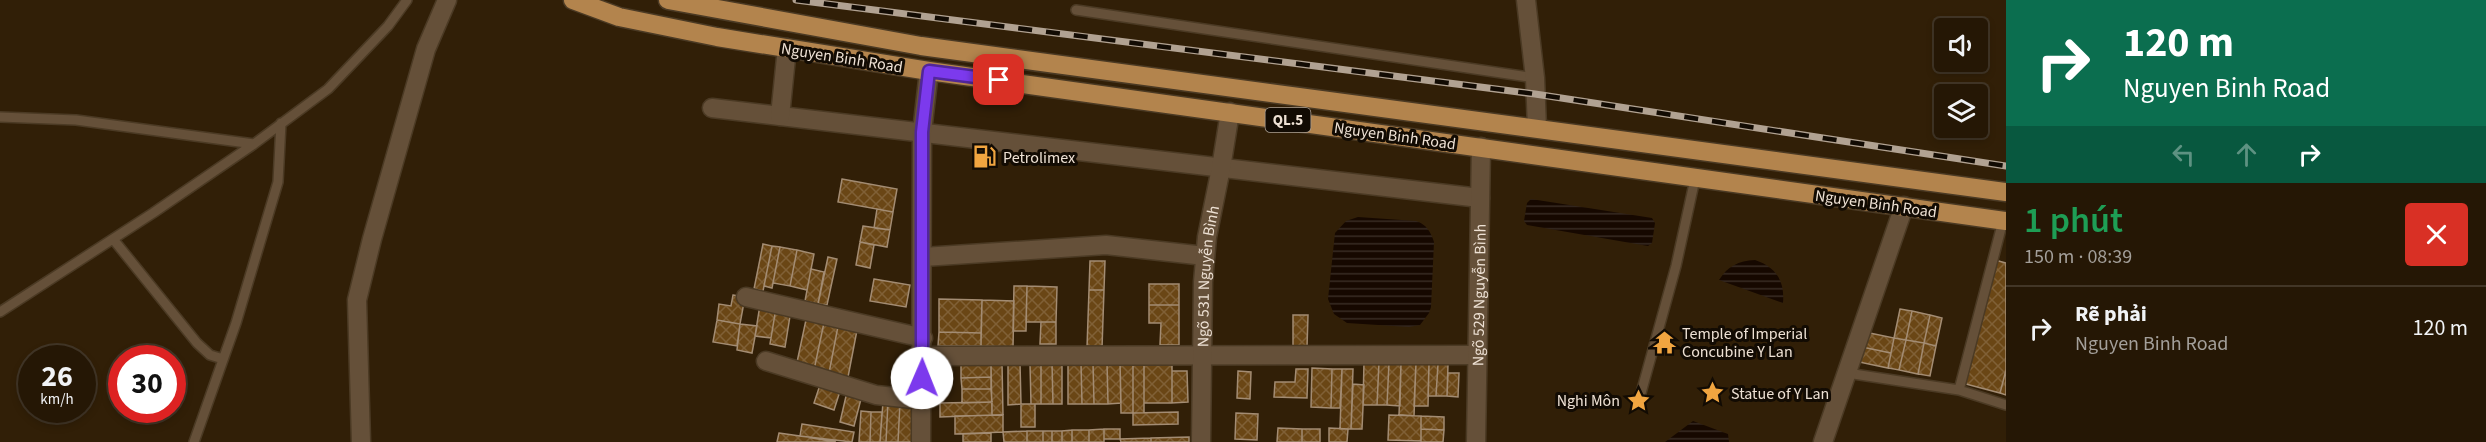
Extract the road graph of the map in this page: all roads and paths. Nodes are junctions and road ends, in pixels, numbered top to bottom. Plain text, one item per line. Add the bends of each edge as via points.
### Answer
1 (407, 0) edge
2 (447, 0) edge
3 (573, 0) edge
4 (668, 0) edge
5 (1526, 0) edge
6 (728, 6) edge
7 (1076, 10) dead end
8 (787, 48) junction
9 (929, 71) junction
10 (1535, 78) junction
11 (712, 108) dead end
12 (1230, 112) junction
13 (780, 116) junction
14 (0, 117) edge
15 (281, 123) junction
16 (1537, 128) junction
17 (922, 132) junction
18 (254, 144) junction
19 (1481, 147) junction
20 (1221, 168) junction
21 (1695, 180) junction
22 (2006, 192) edge
23 (1480, 198) junction
24 (1904, 206) junction
25 (2005, 221) edge
26 (113, 239) junction
27 (1205, 256) junction
28 (922, 257) junction
29 (746, 297) dead end
30 (0, 312) edge
31 (923, 347) junction
32 (1476, 355) junction
33 (1201, 356) junction
34 (223, 359) junction
35 (766, 361) dead end
36 (1846, 373) junction
37 (1959, 390) junction
38 (1641, 393) dead end
39 (922, 400) junction
40 (2006, 405) edge
41 (194, 442) edge
42 (361, 442) edge
43 (921, 442) edge
44 (1201, 442) edge
45 (1476, 442) edge
46 (1823, 442) edge

1 - 15 lane via 388,26 328,89
2 - 42 street via 426,49 357,300
3 - 8 highway, Nguyen Binh Road / QL.5 via 619,17
4 - 6 highway, Nguyen Binh Road / QL.5
5 - 10 street
6 - 16 highway, Nguyen Binh Road / QL.5 via 921,46
7 - 10 lane
8 - 9 highway, Nguyen Binh Road / QL.5
8 - 13 street
9 - 12 highway, Nguyen Binh Road / QL.5
9 - 17 street
10 - 16 street
11 - 13 street
12 - 19 highway, Nguyen Binh Road / QL.5
12 - 20 street, Ngõ 531 Nguyễn Bình
13 - 17 street
14 - 18 lane via 76,120
15 - 18 lane
15 - 34 lane via 279,182
16 - 22 highway, Nguyen Binh Road / QL.5
17 - 20 street
17 - 28 street
18 - 26 lane
19 - 21 highway, Nguyen Binh Road / QL.5
19 - 23 street, Ngõ 529 Nguyễn Bình
20 - 23 street
20 - 27 street, Ngõ 531 Nguyễn Bình
21 - 24 highway, Nguyen Binh Road / QL.5
21 - 38 lane
23 - 32 street, Ngõ 529 Nguyễn Bình
24 - 25 highway, Nguyen Binh Road / QL.5
24 - 36 street
25 - 37 lane
26 - 30 lane
26 - 34 lane via 197,343 210,356
27 - 28 street via 1106,245
27 - 33 street, Ngõ 531 Nguyễn Bình
28 - 31 street
29 - 31 street
31 - 33 street
31 - 39 street
32 - 33 street
32 - 45 street, Ngõ 529 Nguyễn Bình
33 - 44 street, Ngõ 531 Nguyễn Bình
34 - 41 lane
35 - 39 street via 876,395
36 - 37 lane
36 - 46 street
37 - 40 lane
39 - 43 street

